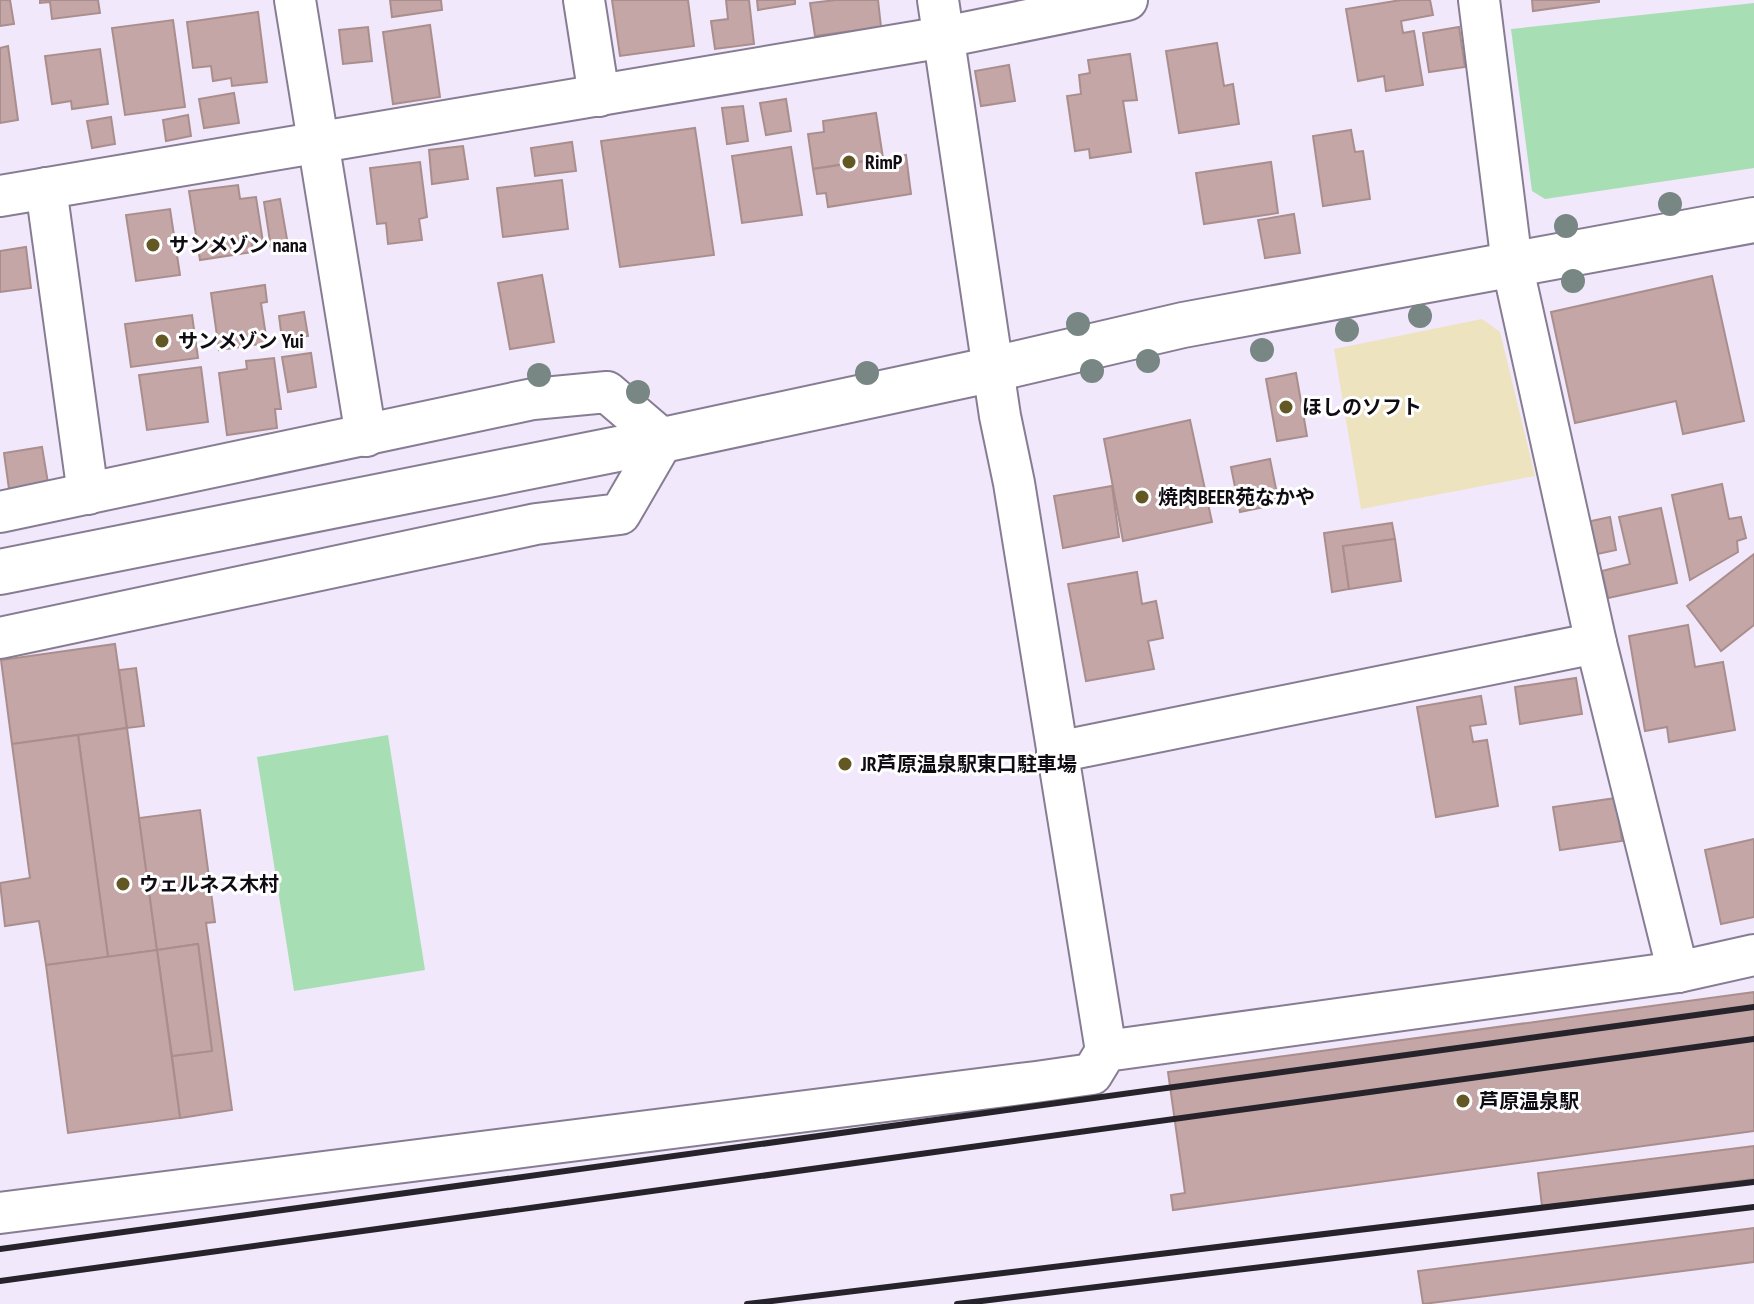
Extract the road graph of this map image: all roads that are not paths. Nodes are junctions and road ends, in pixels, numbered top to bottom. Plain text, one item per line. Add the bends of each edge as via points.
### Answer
1 (295, 0) edge
2 (584, 0) edge
3 (1127, 0) edge
4 (1479, 0) edge
5 (941, 19) edge
6 (599, 96) junction
7 (318, 142) junction
8 (46, 188) junction
9 (0, 196) edge
10 (1754, 220) edge
11 (1512, 264) junction
12 (994, 369) junction
13 (366, 436) junction
14 (663, 440) junction
15 (88, 494) junction
16 (0, 512) edge
17 (0, 572) edge
18 (0, 638) edge
19 (1596, 643) junction
20 (1057, 752) junction
21 (1754, 955) edge
22 (1678, 972) junction
23 (1106, 1051) junction
24 (0, 1213) edge

1 - 7 street
2 - 6 street
3 - 5 street
4 - 11 street
5 - 6 street
5 - 12 street
6 - 7 street
7 - 8 street
7 - 13 street
8 - 9 street
8 - 15 street
10 - 11 street
11 - 12 street via 1183,325
11 - 19 street
12 - 14 street
12 - 20 street
13 - 14 street via 533,399 607,392
13 - 15 street
14 - 17 street
14 - 18 street via 620,514 536,524
15 - 16 street
19 - 20 street
19 - 22 street
20 - 23 street
21 - 22 street
22 - 23 street
23 - 24 street via 1092,1074

